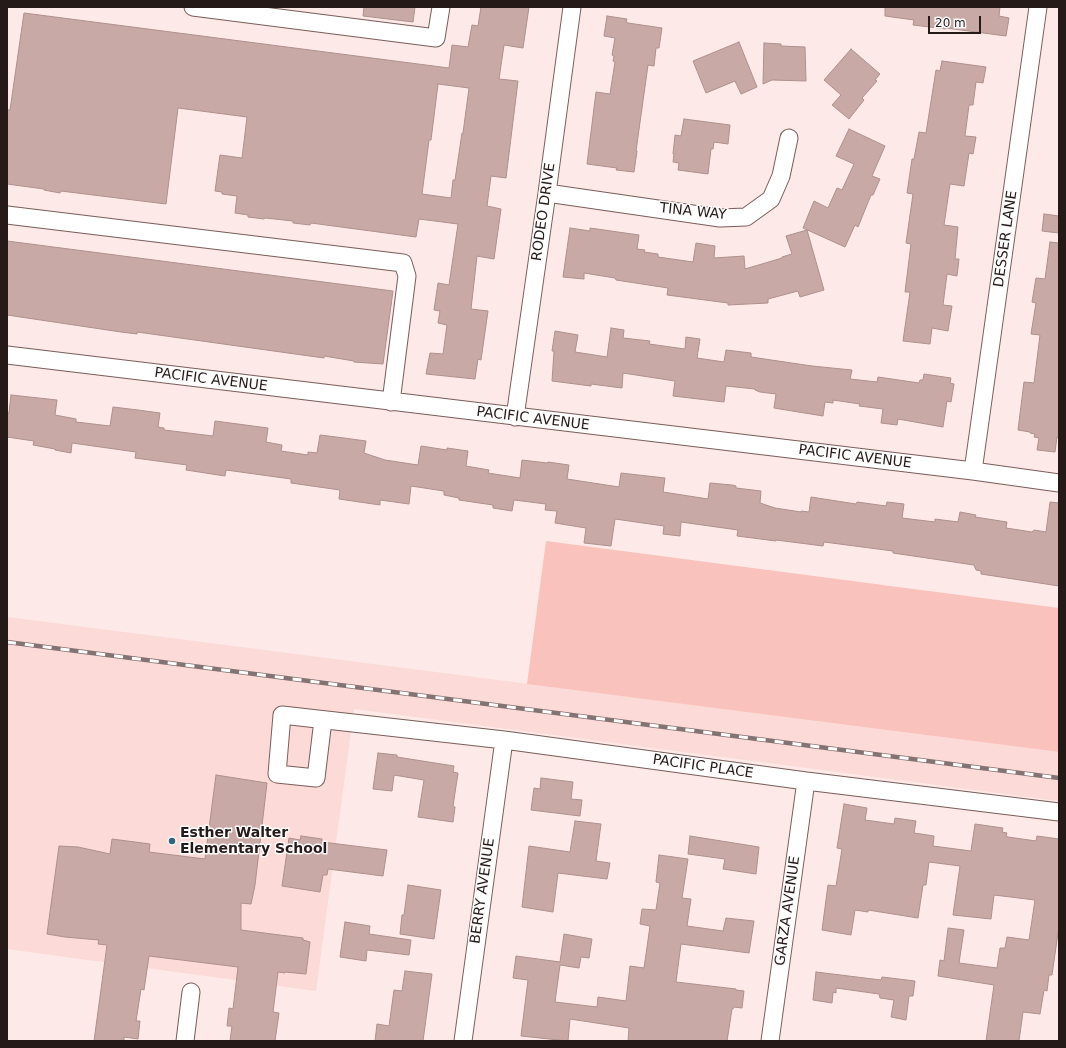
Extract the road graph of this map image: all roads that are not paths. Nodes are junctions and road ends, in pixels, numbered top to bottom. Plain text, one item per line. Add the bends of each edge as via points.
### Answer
1 (193, 7) edge
2 (440, 7) edge
3 (572, 7) edge
4 (1038, 7) edge
5 (788, 138) dead end
6 (547, 193) junction
7 (7, 215) edge
8 (7, 355) edge
9 (392, 402) junction
10 (515, 417) junction
11 (973, 471) junction
12 (1059, 484) edge
13 (323, 720) dead end
14 (504, 740) junction
15 (806, 781) junction
16 (1059, 812) edge
17 (191, 992) dead end
18 (185, 1041) edge
19 (463, 1041) edge
20 (770, 1041) edge

1 - 2 street via 436,38
3 - 6 street, RODEO DRIVE
4 - 11 street, DESSER LANE
5 - 6 street, TINA WAY via 781,176 770,198 746,216 720,218
6 - 10 street, RODEO DRIVE
7 - 9 street via 402,263 407,276
8 - 9 street, PACIFIC AVENUE
9 - 10 street, PACIFIC AVENUE
10 - 11 street, PACIFIC AVENUE
11 - 12 street, PACIFIC AVENUE
13 - 14 street, PACIFIC PLACE
14 - 15 street, PACIFIC PLACE
14 - 19 street, BERRY AVENUE
15 - 16 street, PACIFIC PLACE
15 - 20 street, GARZA AVENUE
17 - 18 street

